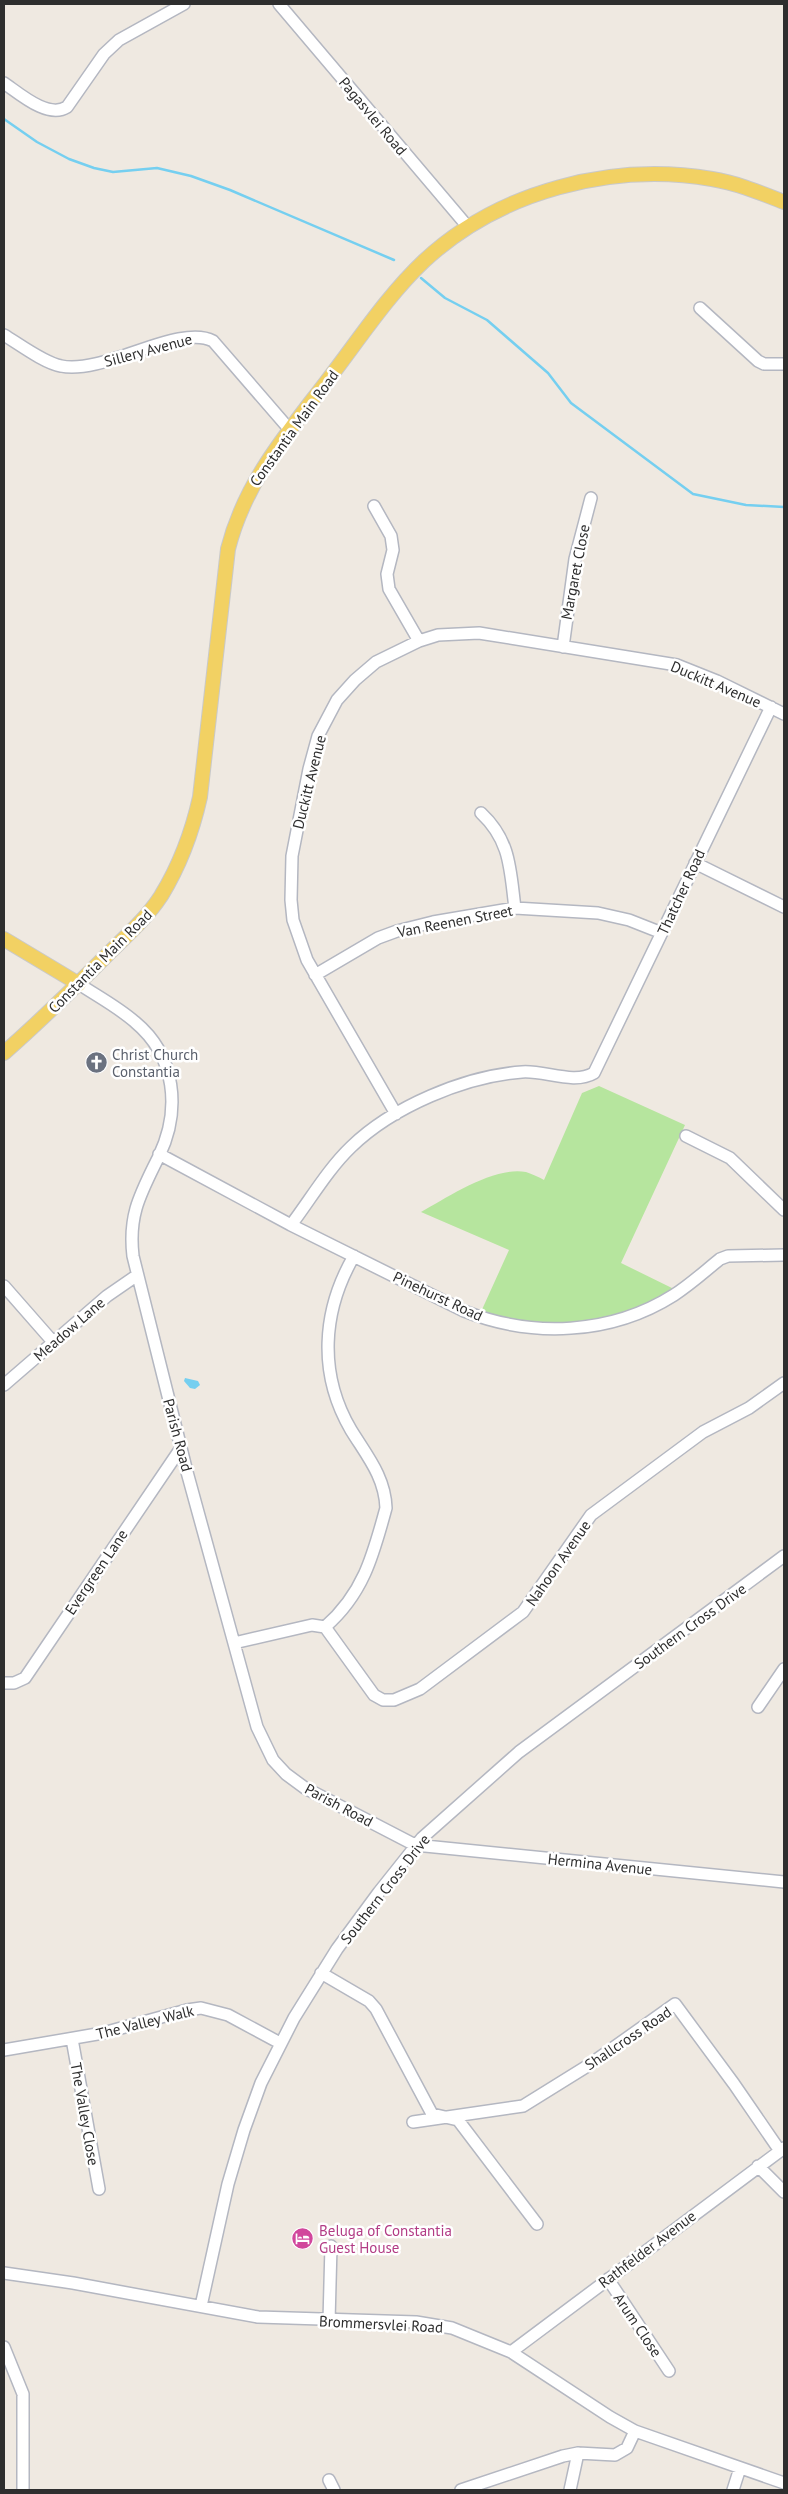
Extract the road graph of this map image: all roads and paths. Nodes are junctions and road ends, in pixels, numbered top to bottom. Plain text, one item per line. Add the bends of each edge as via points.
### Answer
1 (184, 4) edge
2 (279, 4) edge
3 (4, 84) edge
4 (784, 202) edge
5 (468, 227) junction
6 (700, 308) dead end
7 (4, 335) edge
8 (784, 364) edge
9 (290, 430) junction
10 (591, 498) dead end
11 (374, 506) dead end
12 (419, 641) junction
13 (563, 646) junction
14 (772, 707) junction
15 (784, 714) edge
16 (481, 814) dead end
17 (695, 863) junction
18 (515, 908) junction
19 (784, 908) edge
20 (662, 933) junction
21 (4, 939) edge
22 (315, 975) junction
23 (78, 984) junction
24 (4, 1053) edge
25 (396, 1114) junction
26 (686, 1136) dead end
27 (160, 1154) junction
28 (784, 1210) edge
29 (291, 1225) junction
30 (784, 1255) edge
31 (354, 1256) junction
32 (136, 1276) junction
33 (4, 1286) edge
34 (54, 1343) junction
35 (784, 1383) edge
36 (4, 1385) edge
37 (181, 1448) junction
38 (187, 1472) junction
39 (163, 1473) junction
40 (784, 1556) edge
41 (325, 1627) junction
42 (234, 1643) junction
43 (784, 1669) edge
44 (4, 1683) edge
45 (758, 1707) dead end
46 (415, 1845) junction
47 (784, 1882) edge
48 (321, 1973) junction
49 (72, 2039) junction
50 (280, 2042) junction
51 (4, 2050) edge
52 (445, 2117) junction
53 (413, 2122) dead end
54 (782, 2150) edge
55 (758, 2166) junction
56 (99, 2190) dead end
57 (784, 2192) edge
58 (536, 2224) dead end
59 (331, 2246) dead end
60 (4, 2273) edge
61 (608, 2279) junction
62 (201, 2306) junction
63 (329, 2321) junction
64 (4, 2347) edge
65 (511, 2352) junction
66 (669, 2371) dead end
67 (635, 2431) junction
68 (578, 2453) junction
69 (740, 2468) junction
70 (498, 2478) junction
71 (784, 2483) edge
72 (23, 2490) edge
73 (461, 2490) edge
74 (494, 2490) edge
75 (570, 2490) edge
76 (733, 2490) edge

1 - 3 street via 119,40 104,54 62,110 46,109
2 - 5 street, Pagasvlei Road
4 - 5 main road, Constantia Main Road via 714,179 671,174 630,175 552,190 497,211
5 - 9 main road, Constantia Main Road via 424,261 405,281
6 - 8 street via 758,361
7 - 9 street, Sillery Avenue via 50,362 68,367 96,364 187,338 205,337 213,341
9 - 23 main road, Constantia Main Road via 245,497 228,549 200,797 190,836 160,898
10 - 13 street, Margaret Close via 575,559
11 - 12 street via 391,536 393,550 388,574 389,589
12 - 13 street, Duckitt Avenue via 438,635 478,633
12 - 22 street, Duckitt Avenue via 376,662 355,680 337,700 318,736 303,797 290,877 293,920 299,942
13 - 14 street, Duckitt Avenue via 677,665
14 - 15 street, Duckitt Avenue
14 - 17 street, Thatcher Road
16 - 18 street via 492,823 504,842
17 - 19 street
17 - 20 street, Thatcher Road
18 - 20 street, Van Reenen Street via 558,909 618,917
18 - 22 street, Van Reenen Street via 396,931
20 - 25 street, Thatcher Road via 596,1069 590,1075 578,1077 524,1072 491,1076 453,1088
21 - 23 main road
22 - 25 street, Duckitt Avenue
23 - 24 main road, Constantia Main Road
23 - 27 street, Parish Road via 136,1022 152,1039 163,1058 173,1104
25 - 29 street via 350,1149
26 - 28 street via 730,1158
27 - 29 street, Pinehurst Road
27 - 32 street, Parish Road via 134,1212 131,1242
29 - 31 street, Pinehurst Road
30 - 31 street, Pinehurst Road via 728,1256 673,1296 612,1322 574,1329 529,1328 481,1318
31 - 41 street via 330,1315 327,1349 330,1373 338,1402 378,1474 386,1497 386,1508 358,1590 342,1613
32 - 34 street, Meadow Lane via 107,1296
32 - 37 street, Parish Road
33 - 34 street
34 - 36 street, Meadow Lane
35 - 41 street, Nahoon Avenue via 749,1408 703,1432 606,1502 582,1526 522,1612 420,1689 394,1700 383,1700 374,1695
37 - 38 street, Parish Road
37 - 39 street, Evergreen Lane
38 - 39 street
38 - 42 street, Parish Road
39 - 44 street, Evergreen Lane via 25,1678
40 - 46 street, Southern Cross Drive via 519,1752
41 - 42 street via 312,1625
42 - 46 street, Parish Road via 257,1727 273,1760 305,1788
43 - 45 street
46 - 47 street, Hermina Avenue
46 - 48 street, Southern Cross Drive
48 - 50 street, Southern Cross Drive
48 - 52 street via 369,2001 432,2114
49 - 50 street, The Valley Walk via 201,2008 228,2015
49 - 51 street, The Valley Walk
49 - 56 street, The Valley Close
50 - 62 street, Southern Cross Drive via 244,2130 228,2184
52 - 53 street, Shallcross Road
52 - 54 street, Shallcross Road via 523,2106 589,2065 675,2004
52 - 58 street via 458,2120
54 - 55 street, Rathfelder Avenue
55 - 57 street
55 - 61 street, Rathfelder Avenue
59 - 63 street
60 - 62 street, Brommersvlei Road via 73,2282
61 - 65 street, Rathfelder Avenue
61 - 66 street, Arum Close
62 - 63 street, Brommersvlei Road via 258,2317
63 - 65 street, Brommersvlei Road via 437,2324 480,2337
64 - 72 street via 23,2394
65 - 67 street, Brommersvlei Road
67 - 68 street via 627,2448 614,2455
67 - 69 street, Brommersvlei Road
68 - 70 street
68 - 75 street
69 - 71 street, Brommersvlei Road
69 - 76 street
70 - 73 street
70 - 74 street

